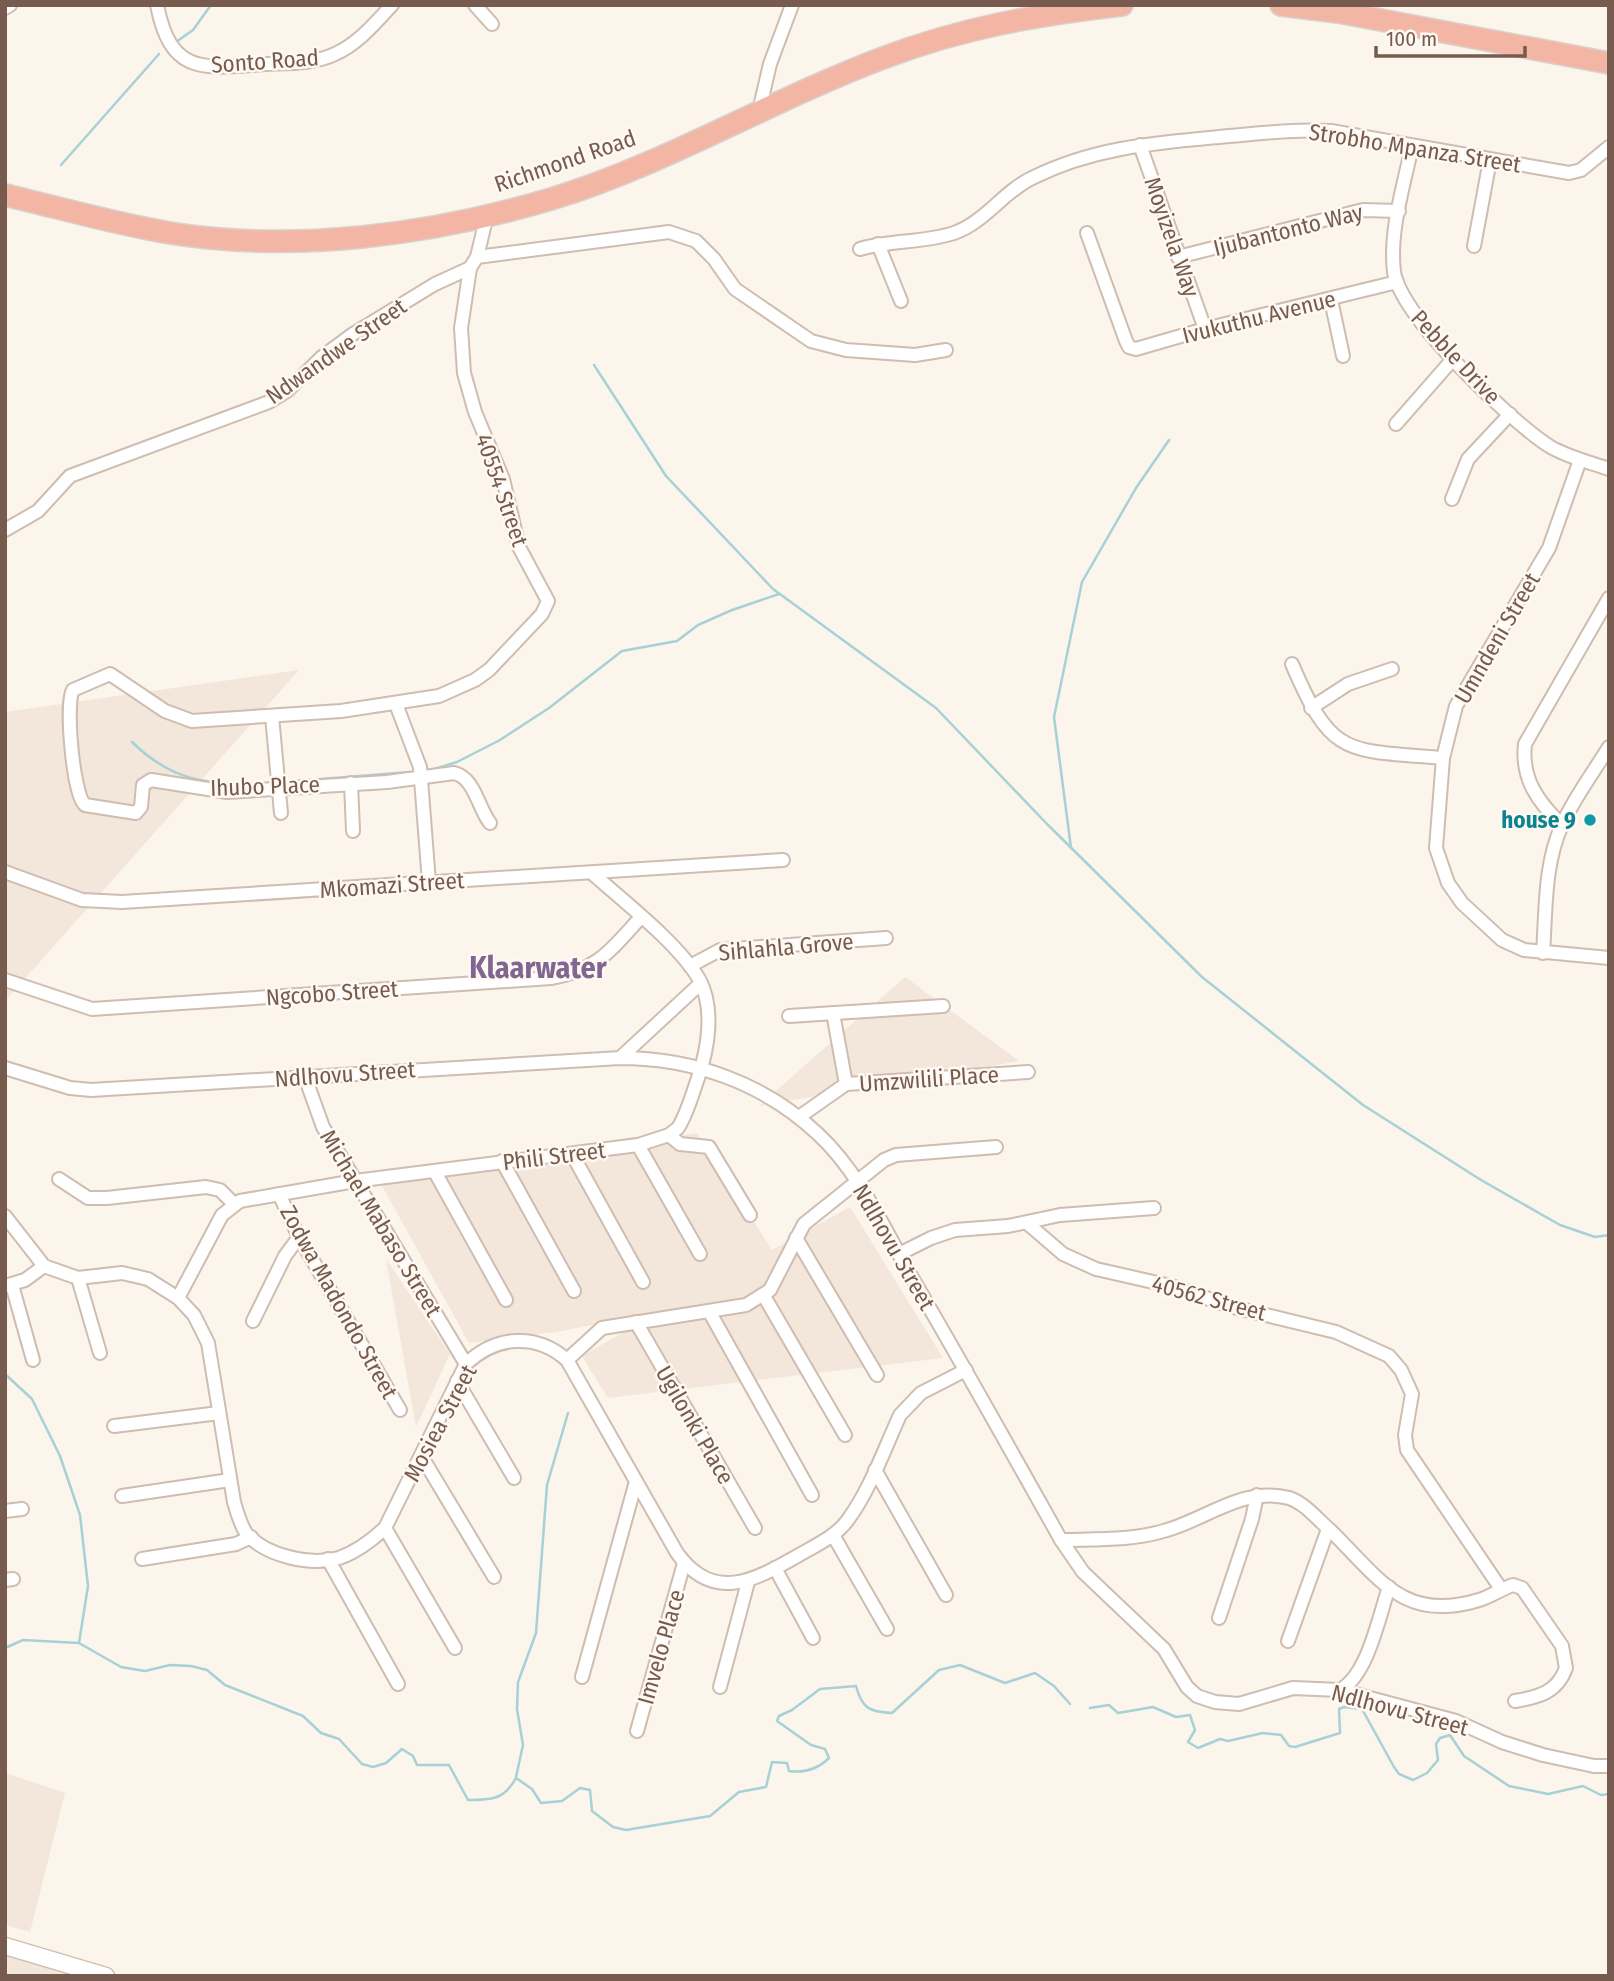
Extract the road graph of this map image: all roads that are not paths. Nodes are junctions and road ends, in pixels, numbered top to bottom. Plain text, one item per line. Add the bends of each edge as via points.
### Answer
1 (10, 5) edge
2 (157, 5) edge
3 (392, 5) edge
4 (475, 5) edge
5 (792, 5) edge
6 (1122, 5) edge
7 (1281, 5) edge
8 (5, 9) edge
9 (492, 24) dead end
10 (1609, 63) edge
11 (759, 111) junction
12 (1139, 145) junction
13 (1412, 146) junction
14 (1609, 147) edge
15 (1490, 160) junction
16 (5, 195) edge
17 (1399, 211) junction
18 (487, 215) junction
19 (1087, 233) dead end
20 (878, 243) junction
21 (1474, 246) dead end
22 (860, 249) dead end
23 (477, 257) junction
24 (1178, 257) junction
25 (470, 268) junction
26 (1396, 282) junction
27 (1331, 300) junction
28 (901, 301) dead end
29 (1205, 328) junction
30 (946, 350) dead end
31 (1343, 356) dead end
32 (1453, 359) junction
33 (1510, 414) junction
34 (1396, 424) dead end
35 (1580, 460) junction
36 (1609, 469) edge
37 (1452, 499) dead end
38 (5, 530) edge
39 (1609, 598) edge
40 (1292, 664) dead end
41 (1392, 669) dead end
42 (396, 704) junction
43 (1311, 708) junction
44 (272, 716) junction
45 (1609, 747) edge
46 (1443, 758) junction
47 (421, 779) junction
48 (351, 783) junction
49 (279, 788) junction
50 (281, 813) dead end
51 (490, 823) dead end
52 (1562, 825) junction
53 (353, 831) dead end
54 (783, 860) dead end
55 (5, 872) edge
56 (592, 873) junction
57 (429, 882) junction
58 (641, 916) junction
59 (886, 938) dead end
60 (1543, 953) junction
61 (1609, 958) edge
62 (690, 966) junction
63 (5, 980) edge
64 (701, 983) junction
65 (943, 1006) dead end
66 (833, 1013) junction
67 (789, 1016) dead end
68 (620, 1058) junction
69 (702, 1067) junction
70 (5, 1068) edge
71 (1028, 1072) dead end
72 (305, 1077) junction
73 (846, 1084) junction
74 (799, 1117) junction
75 (669, 1135) junction
76 (638, 1145) junction
77 (996, 1147) dead end
78 (572, 1154) junction
79 (502, 1161) junction
80 (435, 1172) junction
81 (59, 1179) dead end
82 (355, 1181) junction
83 (857, 1183) junction
84 (278, 1194) junction
85 (234, 1204) junction
86 (1154, 1208) dead end
87 (750, 1215) dead end
88 (5, 1216) edge
89 (1027, 1223) junction
90 (299, 1237) junction
91 (796, 1238) junction
92 (700, 1254) dead end
93 (899, 1254) junction
94 (44, 1266) junction
95 (78, 1278) junction
96 (643, 1282) dead end
97 (9, 1285) edge
98 (574, 1291) dead end
99 (764, 1296) junction
100 (178, 1298) junction
101 (506, 1300) dead end
102 (709, 1311) junction
103 (253, 1321) dead end
104 (636, 1322) junction
105 (100, 1353) dead end
106 (33, 1360) dead end
107 (567, 1360) junction
108 (466, 1364) junction
109 (965, 1370) junction
110 (877, 1375) dead end
111 (457, 1381) junction
112 (400, 1410) dead end
113 (219, 1413) junction
114 (114, 1426) dead end
115 (845, 1435) dead end
116 (422, 1457) junction
117 (875, 1471) junction
118 (514, 1478) dead end
119 (230, 1480) junction
120 (635, 1485) junction
121 (812, 1495) dead end
122 (1257, 1495) junction
123 (122, 1496) dead end
124 (22, 1509) dead end
125 (5, 1511) edge
126 (385, 1528) junction
127 (755, 1528) dead end
128 (1328, 1529) junction
129 (833, 1535) junction
130 (251, 1537) junction
131 (1061, 1539) junction
132 (142, 1559) dead end
133 (328, 1559) junction
134 (684, 1563) junction
135 (775, 1568) junction
136 (494, 1577) dead end
137 (748, 1581) junction
138 (1389, 1587) junction
139 (1501, 1589) junction
140 (946, 1595) dead end
141 (1219, 1618) dead end
142 (887, 1629) dead end
143 (813, 1638) dead end
144 (1288, 1640) dead end
145 (455, 1648) dead end
146 (582, 1676) dead end
147 (398, 1684) dead end
148 (720, 1687) dead end
149 (1340, 1690) junction
150 (1515, 1701) dead end
151 (637, 1731) dead end
152 (1609, 1766) edge
153 (5, 1946) edge
154 (106, 1976) edge

1 - 8 street
2 - 3 street, Sonto Road via 162,30 176,53 198,66 219,67 315,61 333,55 360,37
4 - 9 street
5 - 11 street
6 - 11 highway, Richmond Road via 1055,13 935,39
7 - 10 highway
11 - 18 highway, Richmond Road via 611,177
12 - 13 street, Strobho Mpanza Street via 1299,130 1360,135
12 - 20 street, Strobho Mpanza Street via 1104,150 1033,177 951,234
12 - 24 street, Moyizela Way
13 - 15 street, Strobho Mpanza Street
13 - 17 street, Pebble Drive
14 - 15 street, Strobho Mpanza Street via 1581,170 1569,173
15 - 21 street
16 - 18 highway, Richmond Road via 170,233 239,240 373,234
17 - 24 street, Ijubantonto Way via 1363,210
17 - 26 street, Pebble Drive
18 - 23 street
19 - 29 street, Ivukuthu Avenue via 1129,347 1136,349
20 - 22 street, Strobho Mpanza Street
20 - 28 street
23 - 25 street
23 - 30 street via 653,233 682,235 706,249 735,289 811,341 846,350 915,355
24 - 29 street, Moyizela Way
25 - 38 street, Ndwandwe Street via 353,334 268,402 70,476 38,511
25 - 42 street, 40554 Street via 461,328 464,373 503,479 519,547 548,601 526,632 475,680 439,696
26 - 27 street, Ivukuthu Avenue
26 - 32 street, Pebble Drive via 1420,324
27 - 29 street, Ivukuthu Avenue
27 - 31 street
32 - 33 street, Pebble Drive
32 - 34 street
33 - 35 street, Pebble Drive via 1550,447
33 - 37 street via 1468,459
35 - 36 street, Pebble Drive
35 - 46 street, Umndeni Street via 1549,548 1456,706
39 - 52 street via 1525,744 1529,784
40 - 43 street
41 - 43 street via 1349,684
42 - 44 street
42 - 47 street
43 - 46 street via 1331,733 1351,746
44 - 49 street
44 - 49 street, Ihubo Place via 180,718 110,674 81,685 69,696 76,791 85,805 136,813 143,785 151,780 227,792
45 - 52 street
46 - 60 street, Umndeni Street via 1436,848 1448,883 1490,931 1516,947
47 - 48 street, Ihubo Place
47 - 51 street, Ihubo Place via 461,775
47 - 57 street
48 - 49 street, Ihubo Place
48 - 53 street
49 - 50 street
52 - 60 street via 1547,885
54 - 56 street, Mkomazi Street
55 - 57 street, Mkomazi Street via 82,900 105,902
56 - 57 street, Mkomazi Street
56 - 58 street
58 - 62 street
58 - 63 street, Ngcobo Street via 601,961 574,974 551,978 92,1009
59 - 62 street, Sihlahla Grove via 720,950
60 - 61 street, Umndeni Street
62 - 64 street
64 - 68 street
64 - 69 street via 708,1007
65 - 66 street
66 - 67 street
66 - 73 street
68 - 69 street, Ndlhovu Street
68 - 72 street, Ndlhovu Street
69 - 74 street, Ndlhovu Street via 760,1092
69 - 75 street via 682,1121
70 - 72 street, Ndlhovu Street via 60,1086 91,1090
71 - 73 street, Umzwilili Place
72 - 82 street, Michael Mabaso Street via 323,1127
73 - 74 street, Umzwilili Place
74 - 83 street, Ndlhovu Street via 820,1135
75 - 76 street, Phili Street
75 - 87 street via 680,1144 709,1147
76 - 78 street, Phili Street
76 - 92 street
77 - 83 street via 896,1155
78 - 79 street, Phili Street
78 - 96 street
79 - 80 street, Phili Street
79 - 98 street
80 - 82 street, Phili Street
80 - 101 street
81 - 85 street via 88,1198 206,1186 220,1190
82 - 84 street, Phili Street
82 - 108 street, Michael Mabaso Street
83 - 91 street via 816,1213
83 - 93 street, Ndlhovu Street
84 - 85 street, Phili Street
84 - 90 street, Zodwa Madondo Street
85 - 100 street via 222,1216
86 - 89 street via 1060,1215
88 - 94 street
89 - 93 street via 955,1230
89 - 139 street, 40562 Street via 1063,1254 1096,1269 1336,1332 1382,1351 1396,1364 1412,1394 1407,1450
90 - 103 street
90 - 112 street, Zodwa Madondo Street
91 - 99 street
91 - 110 street
93 - 109 street, Ndlhovu Street
94 - 95 street
94 - 97 street
95 - 100 street via 122,1272 148,1279
95 - 105 street
97 - 106 street
99 - 102 street via 746,1305
99 - 115 street
100 - 113 street via 205,1333
102 - 104 street
102 - 121 street
104 - 107 street via 596,1330
104 - 127 street, Ugilonki Place
107 - 108 street, Mosiea Street via 556,1350 522,1340 491,1346
107 - 120 street
108 - 111 street, Mosiea Street
109 - 117 street via 909,1403
109 - 131 street, Ndlhovu Street
111 - 116 street, Mosiea Street
111 - 118 street
113 - 114 street
113 - 119 street
116 - 126 street, Mosiea Street
116 - 136 street
117 - 129 street via 857,1506
117 - 140 street
119 - 123 street
119 - 130 street via 241,1522
120 - 134 street
120 - 146 street
122 - 128 street via 1295,1501
122 - 131 street via 1143,1536
122 - 141 street
124 - 125 street
126 - 133 street, Mosiea Street via 358,1548
126 - 145 street
128 - 138 street
128 - 144 street
129 - 135 street
129 - 142 street
130 - 132 street via 236,1544
130 - 133 street, Mosiea Street via 274,1552 295,1558
131 - 149 street, Ndlhovu Street via 1083,1572 1164,1649 1197,1696 1239,1704 1293,1688
133 - 147 street
134 - 137 street via 723,1584
134 - 151 street, Imvelo Place
135 - 137 street
135 - 143 street
137 - 148 street
138 - 139 street via 1422,1606 1445,1608 1481,1600
138 - 149 street via 1360,1668
139 - 150 street via 1522,1588 1566,1659 1563,1676 1550,1692
149 - 152 street, Ndlhovu Street via 1456,1721 1543,1755
153 - 154 street

